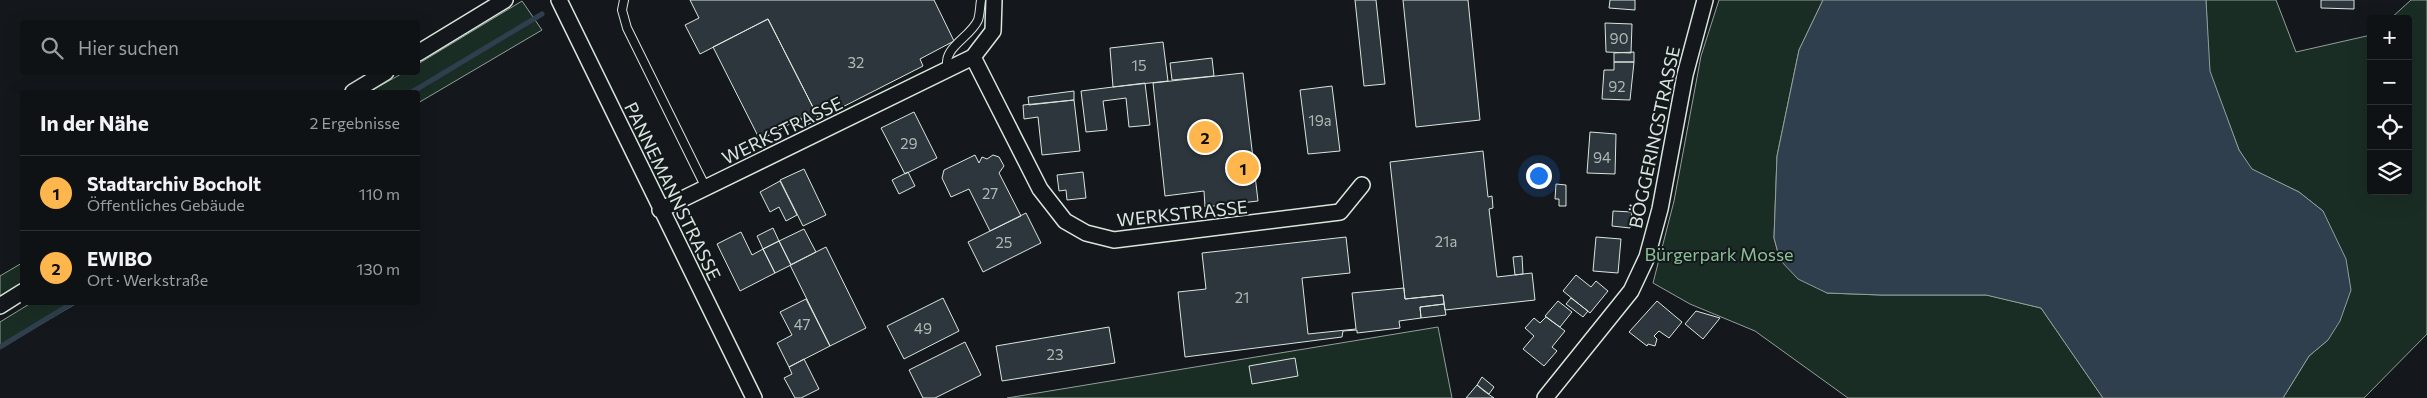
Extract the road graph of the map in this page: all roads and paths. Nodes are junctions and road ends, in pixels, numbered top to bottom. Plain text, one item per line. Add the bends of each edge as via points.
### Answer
1 (505, 0) edge
2 (559, 0) edge
3 (624, 0) edge
4 (981, 0) edge
5 (994, 0) edge
6 (1705, 0) edge
7 (420, 53) edge
8 (973, 57) junction
9 (948, 69) junction
10 (381, 75) edge
11 (356, 90) edge
12 (1362, 185) dead end
13 (706, 188) junction
14 (660, 210) junction
15 (20, 293) edge
16 (0, 306) edge
17 (754, 398) edge
18 (1545, 398) edge

1 - 7 street
2 - 14 street, PANNEMANNSTRASSE
3 - 13 lane via 622,10 628,28
4 - 9 lane via 975,25 947,54
5 - 8 street, WERKSTRASSE via 993,31
6 - 18 street, BÖGGERINGSTRASSE via 1685,76 1660,209 1647,257 1631,291
8 - 9 street, WERKSTRASSE
8 - 12 street, WERKSTRASSE via 1040,188 1064,221 1086,234 1114,240 1322,216 1340,212
9 - 13 street, WERKSTRASSE
10 - 11 street
13 - 14 street, WERKSTRASSE
14 - 17 street, PANNEMANNSTRASSE
15 - 16 street

